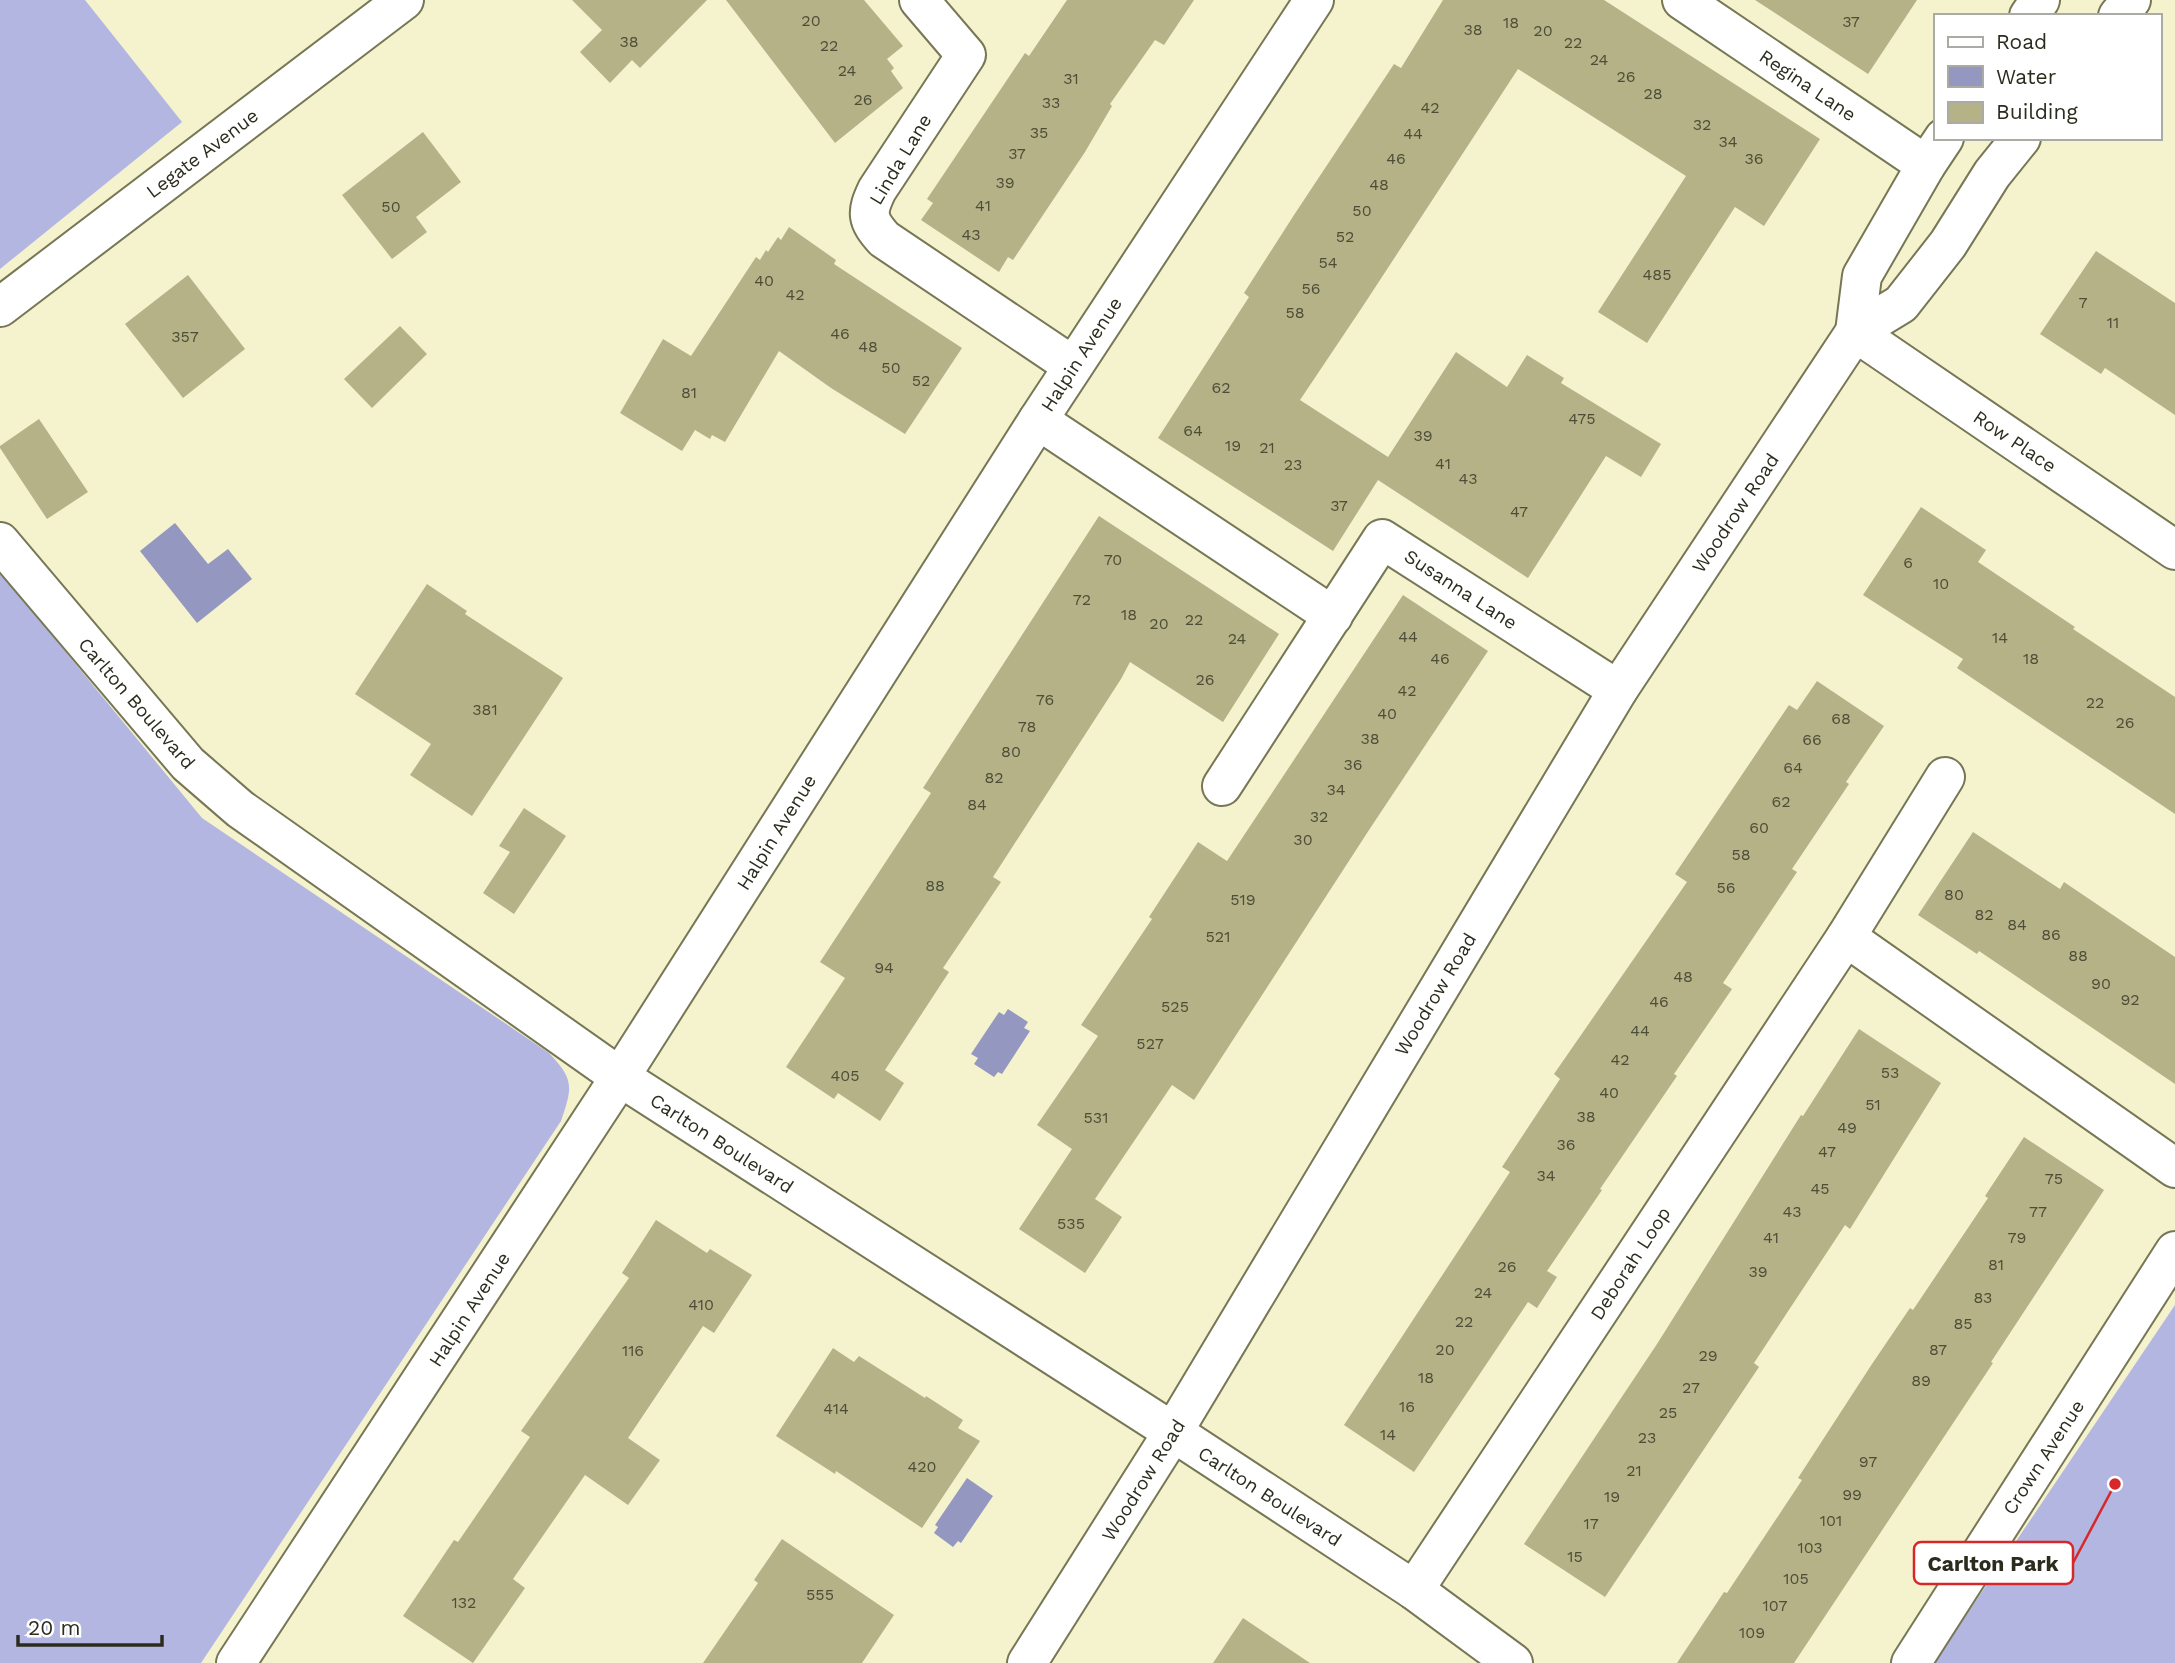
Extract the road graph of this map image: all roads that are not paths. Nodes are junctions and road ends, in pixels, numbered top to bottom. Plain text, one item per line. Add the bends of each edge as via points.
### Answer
1 (404, 0) edge
2 (919, 0) edge
3 (1314, 0) edge
4 (2131, 0) edge
5 (1689, 2) edge
6 (2120, 14) edge
7 (2019, 140) edge
8 (1935, 152) edge
9 (0, 307) edge
10 (1855, 332) junction
11 (1073, 366) junction
12 (1038, 420) junction
13 (0, 542) edge
14 (2175, 550) edge
15 (1333, 616) junction
16 (1618, 690) junction
17 (1945, 777) dead end
18 (1222, 786) dead end
19 (1846, 937) junction
20 (621, 1077) junction
21 (2175, 1168) edge
22 (2175, 1251) edge
23 (1173, 1432) junction
24 (1414, 1590) junction
25 (1496, 1658) edge
26 (236, 1663) edge
27 (1027, 1663) edge
28 (1911, 1663) edge

1 - 9 street, Legate Avenue
2 - 11 street, Linda Lane via 966,55 877,190 869,205 869,220 884,239
3 - 11 street, Halpin Avenue
4 - 6 street
5 - 8 street, Regina Lane
7 - 10 street, Woodrow Road via 1901,304
8 - 10 street, Woodrow Road via 1862,275
10 - 14 street, Row Place
10 - 16 street, Woodrow Road
11 - 12 street, Halpin Avenue
12 - 15 street
12 - 20 street, Halpin Avenue
13 - 20 street, Carlton Boulevard via 188,764 240,809
15 - 16 street, Susanna Lane via 1382,539
15 - 18 street, Susanna Lane
16 - 23 street, Woodrow Road
17 - 19 street, Deborah Loop
19 - 21 street
19 - 24 street, Deborah Loop
20 - 23 street, Carlton Boulevard
20 - 26 street, Halpin Avenue
22 - 28 street, Crown Avenue
23 - 24 street, Carlton Boulevard
23 - 27 street, Woodrow Road
24 - 25 street, Carlton Boulevard

